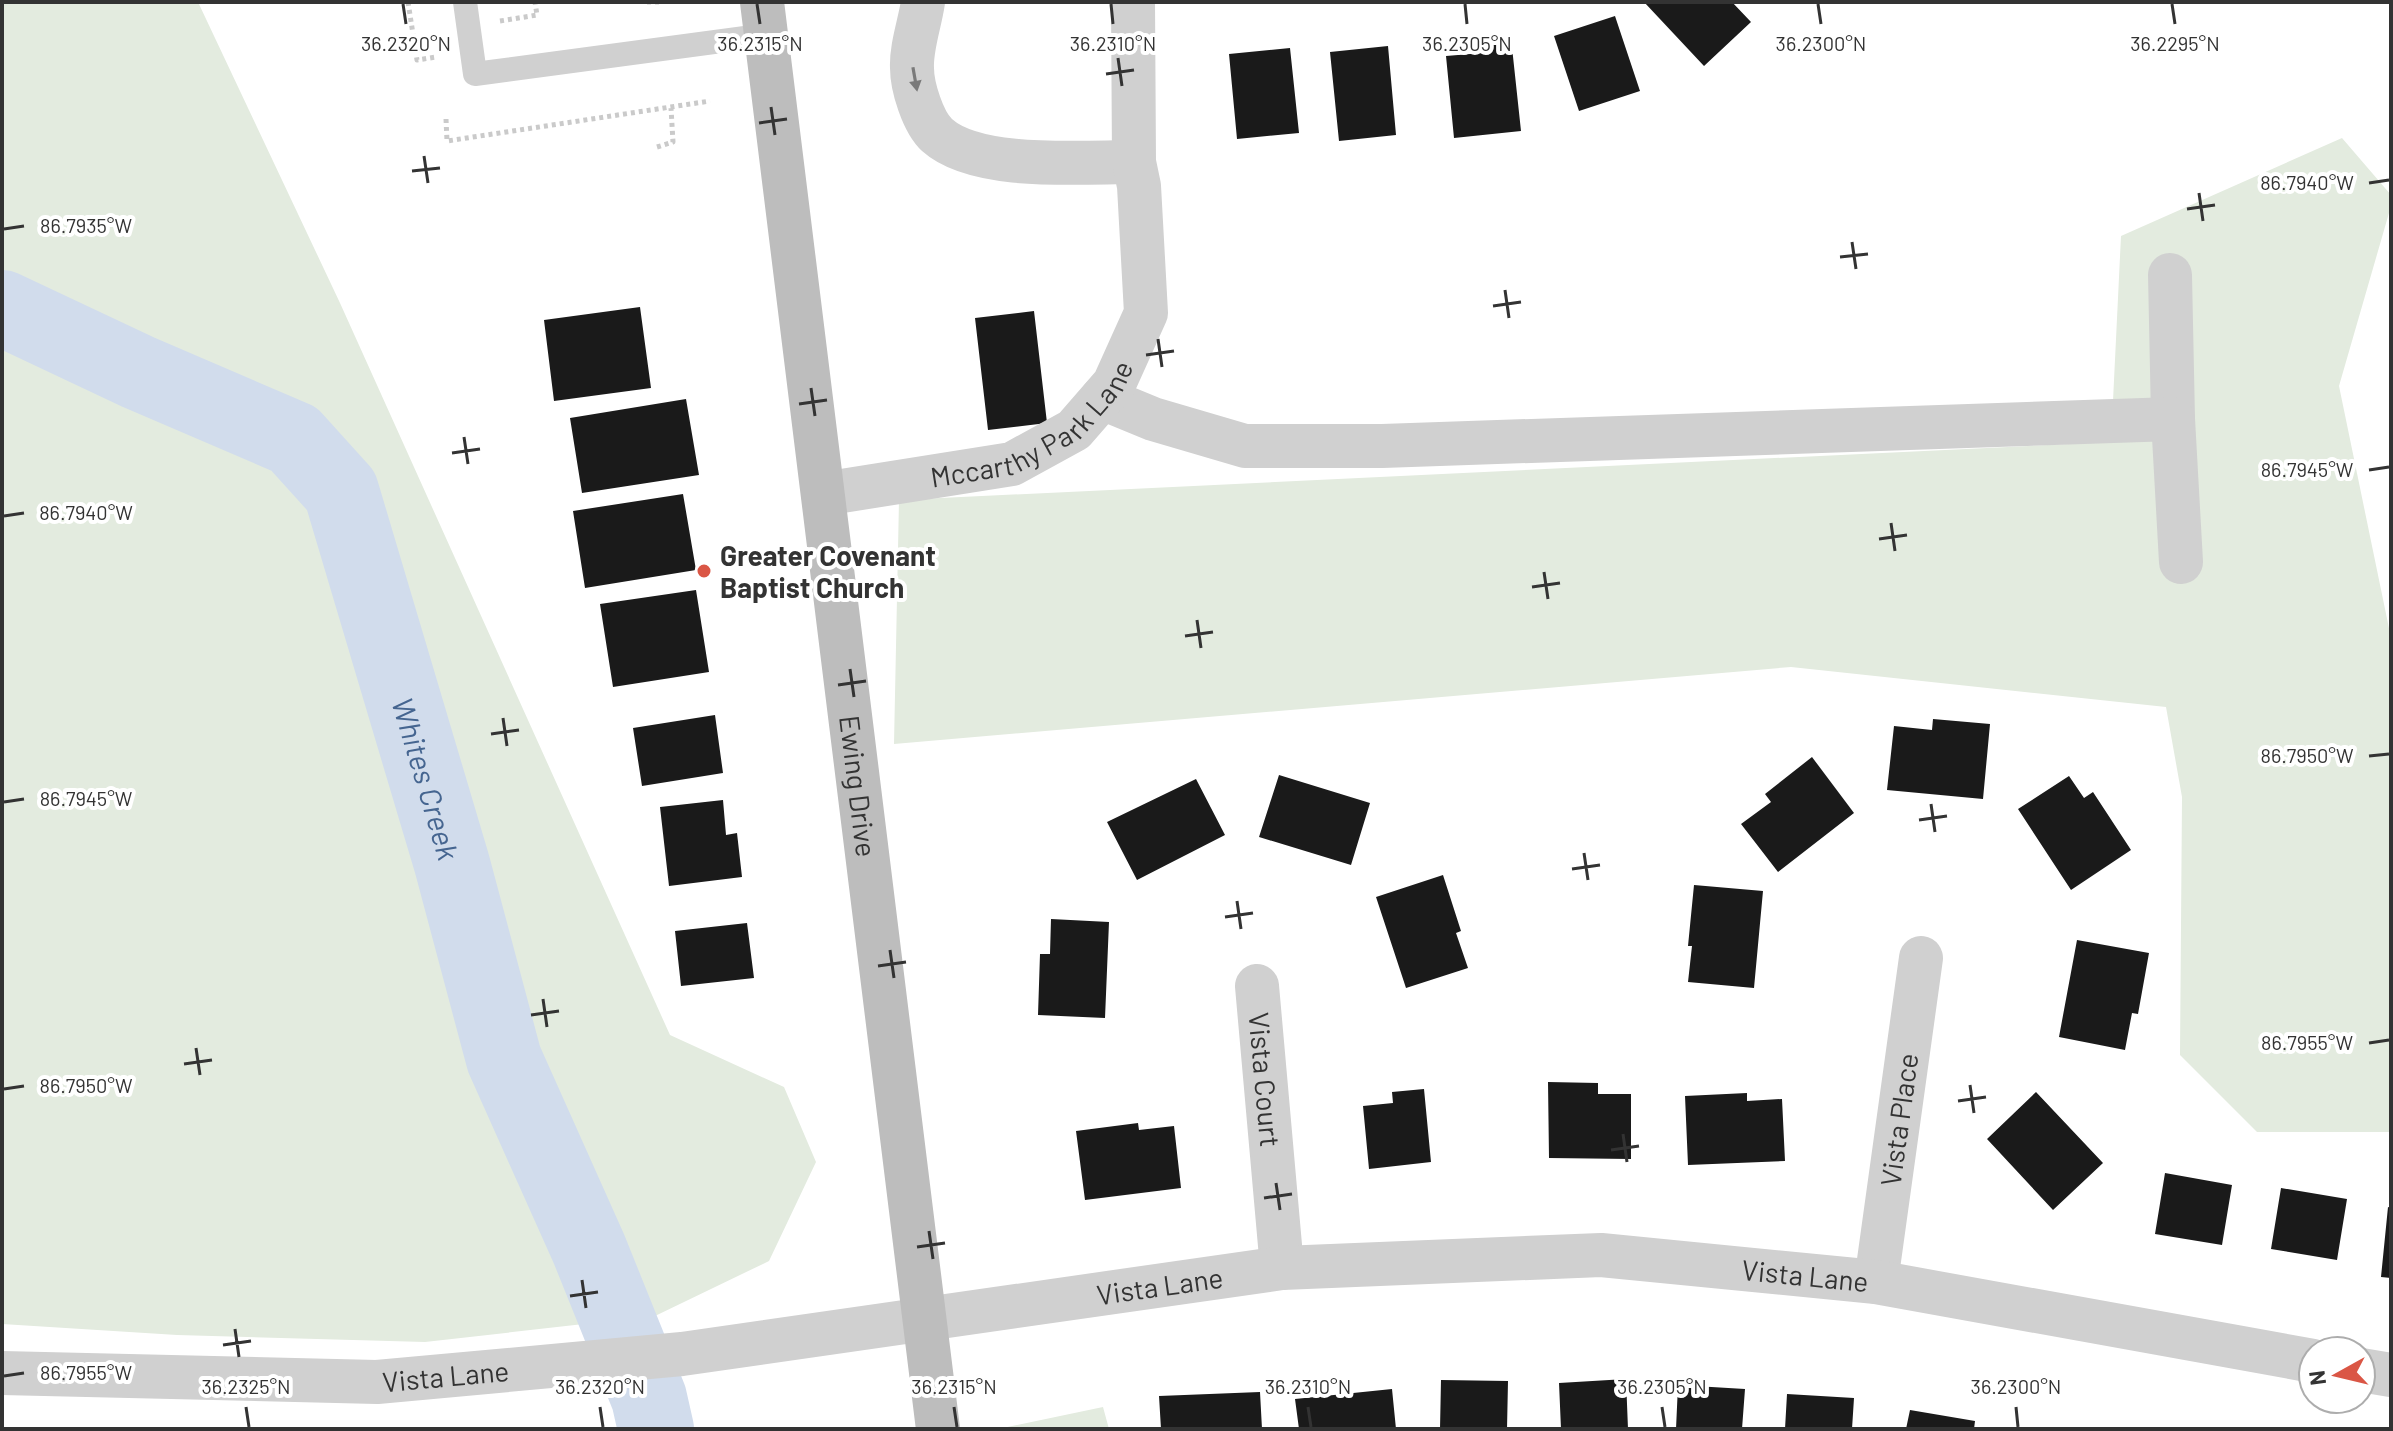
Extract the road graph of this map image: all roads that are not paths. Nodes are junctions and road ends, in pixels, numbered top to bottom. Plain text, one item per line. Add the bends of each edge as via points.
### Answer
1 (465, 2) edge
2 (923, 2) edge
3 (1133, 2) edge
4 (764, 19) edge
5 (1134, 162) junction
6 (2170, 275) dead end
7 (1102, 398) junction
8 (2173, 419) junction
9 (823, 494) junction
10 (2181, 562) dead end
11 (1921, 958) dead end
12 (1257, 986) dead end
13 (1282, 1268) junction
14 (1876, 1282) junction
15 (923, 1320) junction
16 (2297, 1358) edge
17 (2, 1373) edge
18 (938, 1429) edge

1 - 4 lane via 475,74
2 -> 5 street via 912,68 922,113 937,135 973,155 1031,162
3 - 5 street, Mccarthy Park Lane
4 - 9 street, Ewing Drive
5 - 7 street, Mccarthy Park Lane via 1146,313 1114,384
6 - 8 street
7 - 8 street via 1245,446
7 - 9 street, Mccarthy Park Lane via 1074,430 1012,464
8 - 10 street
9 - 15 street, Ewing Drive
11 - 14 street, Vista Place
12 - 13 street, Vista Court
13 - 14 street, Vista Lane via 1601,1255
13 - 15 street, Vista Lane
14 - 16 street, Vista Lane
15 - 17 street, Vista Lane via 682,1354 377,1382
15 - 18 street, Ewing Drive

